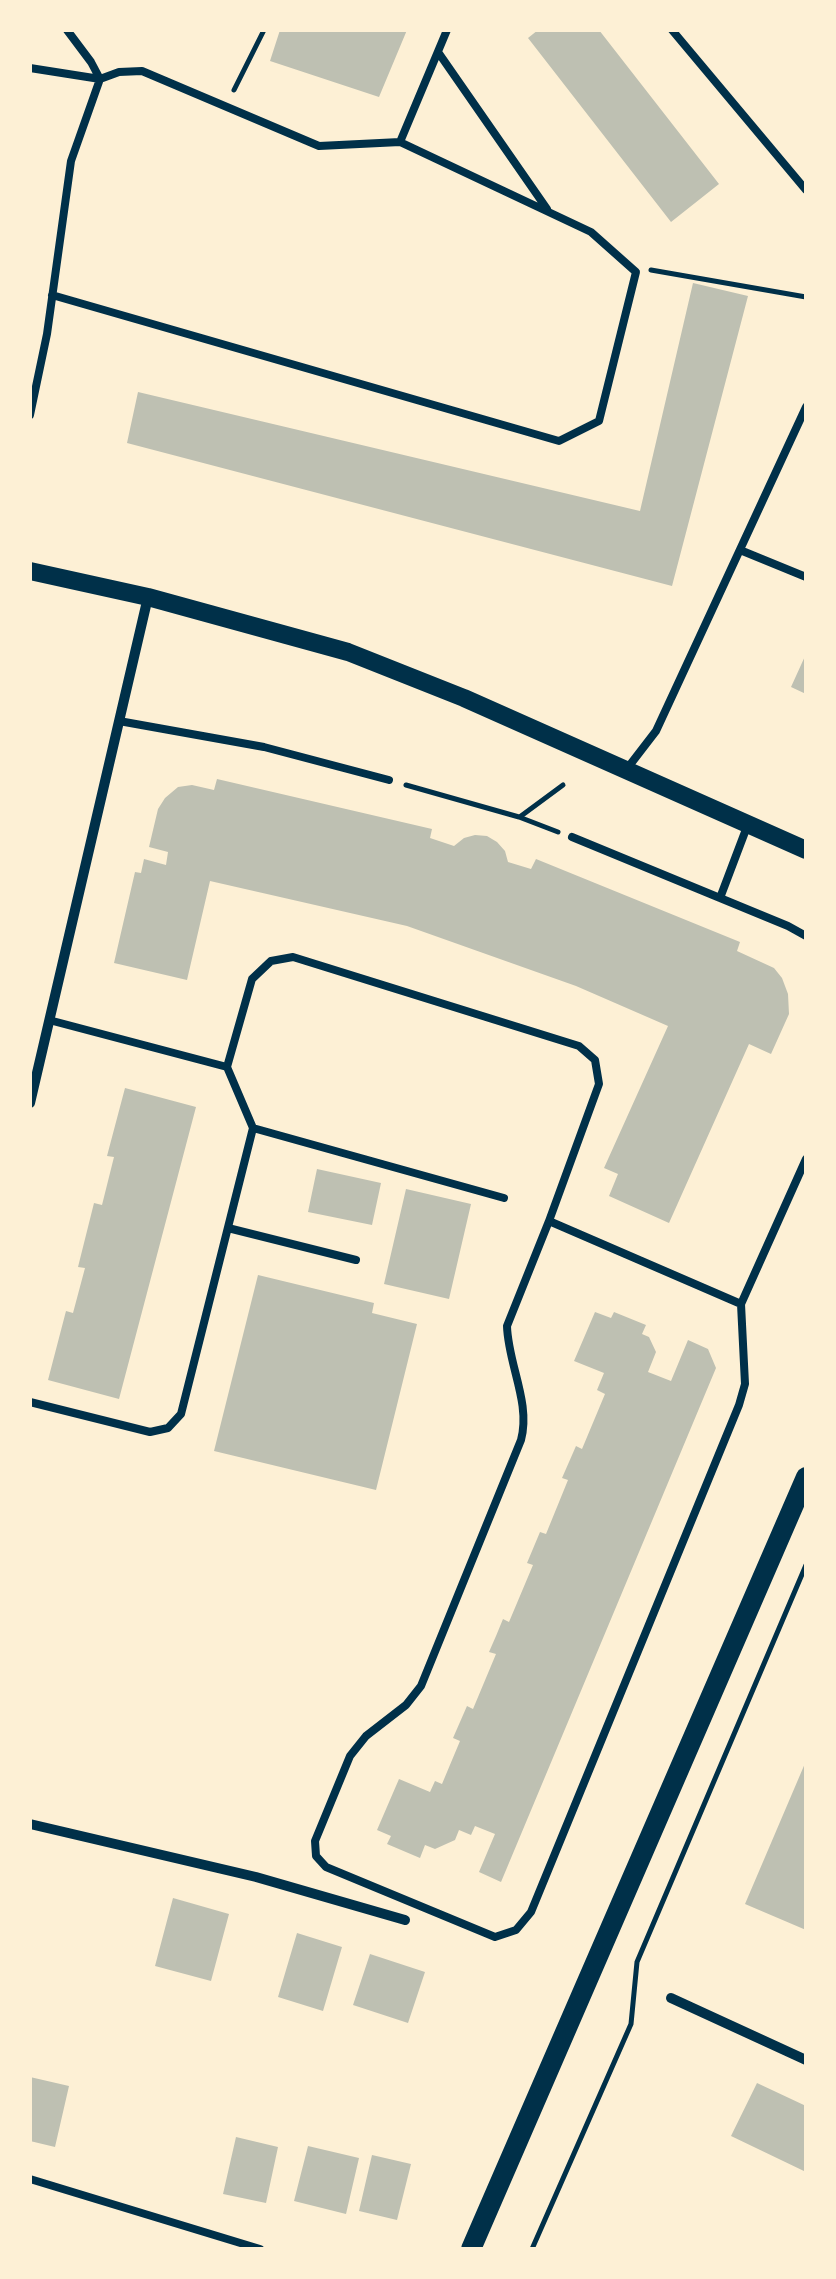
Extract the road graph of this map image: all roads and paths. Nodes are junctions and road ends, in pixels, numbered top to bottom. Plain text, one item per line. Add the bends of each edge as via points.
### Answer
1 (67, 30) edge
2 (264, 30) edge
3 (447, 30) edge
4 (672, 30) edge
5 (438, 52) junction
6 (30, 68) edge
7 (100, 79) junction
8 (226, 107) junction
9 (400, 142) junction
10 (806, 190) edge
11 (550, 213) junction
12 (636, 272) junction
13 (52, 294) junction
14 (806, 297) edge
15 (806, 407) edge
16 (30, 415) edge
17 (740, 550) junction
18 (30, 570) edge
19 (806, 577) edge
20 (148, 598) junction
21 (119, 721) junction
22 (626, 770) junction
23 (389, 780) joint
24 (562, 785) dead end
25 (519, 817) junction
26 (748, 824) junction
27 (572, 837) joint
28 (806, 850) edge
29 (720, 898) junction
30 (806, 936) edge
31 (49, 1020) junction
32 (226, 1068) junction
33 (30, 1103) edge
34 (253, 1128) junction
35 (806, 1158) edge
36 (504, 1198) dead end
37 (549, 1221) junction
38 (228, 1228) junction
39 (356, 1260) dead end
40 (741, 1304) junction
41 (30, 1402) edge
42 (806, 1477) edge
43 (806, 1565) edge
44 (30, 1824) edge
45 (405, 1920) dead end
46 (671, 1998) dead end
47 (806, 2060) edge
48 (30, 2179) edge
49 (260, 2249) edge
50 (472, 2249) edge
51 (532, 2249) edge

1 - 7 lane
2 - 8 path
3 - 5 lane
4 - 10 lane
5 - 9 lane
5 - 11 lane
6 - 7 lane
7 - 8 lane via 142,71
7 - 13 lane via 70,161
8 - 9 lane via 319,146
9 - 11 lane
11 - 12 lane via 591,232
12 - 13 lane via 599,421 559,441
12 - 14 path
13 - 16 lane
15 - 17 lane
17 - 19 lane
17 - 22 lane via 656,732
18 - 20 street
20 - 21 street
20 - 22 street via 348,652
21 - 23 lane via 264,747
21 - 31 street
22 - 26 street
23 - 25 path
24 - 25 path
25 - 27 path
26 - 28 street
26 - 29 lane
27 - 29 lane
29 - 30 lane
31 - 32 lane
31 - 33 street
32 - 34 lane
32 - 37 lane via 252,979 271,961 294,958 579,1046 595,1060 599,1084
34 - 36 lane
34 - 38 lane
35 - 40 lane
37 - 40 lane
37 - 40 lane via 508,1326 525,1426 521,1440 421,1686 350,1756 315,1841 326,1867 494,1936 516,1930 531,1912 739,1405 745,1384
38 - 39 lane
38 - 41 lane via 180,1414 168,1428 150,1432
42 - 50 main road
43 - 51 path via 637,1962 631,2024
44 - 45 street
46 - 47 street
48 - 49 lane

